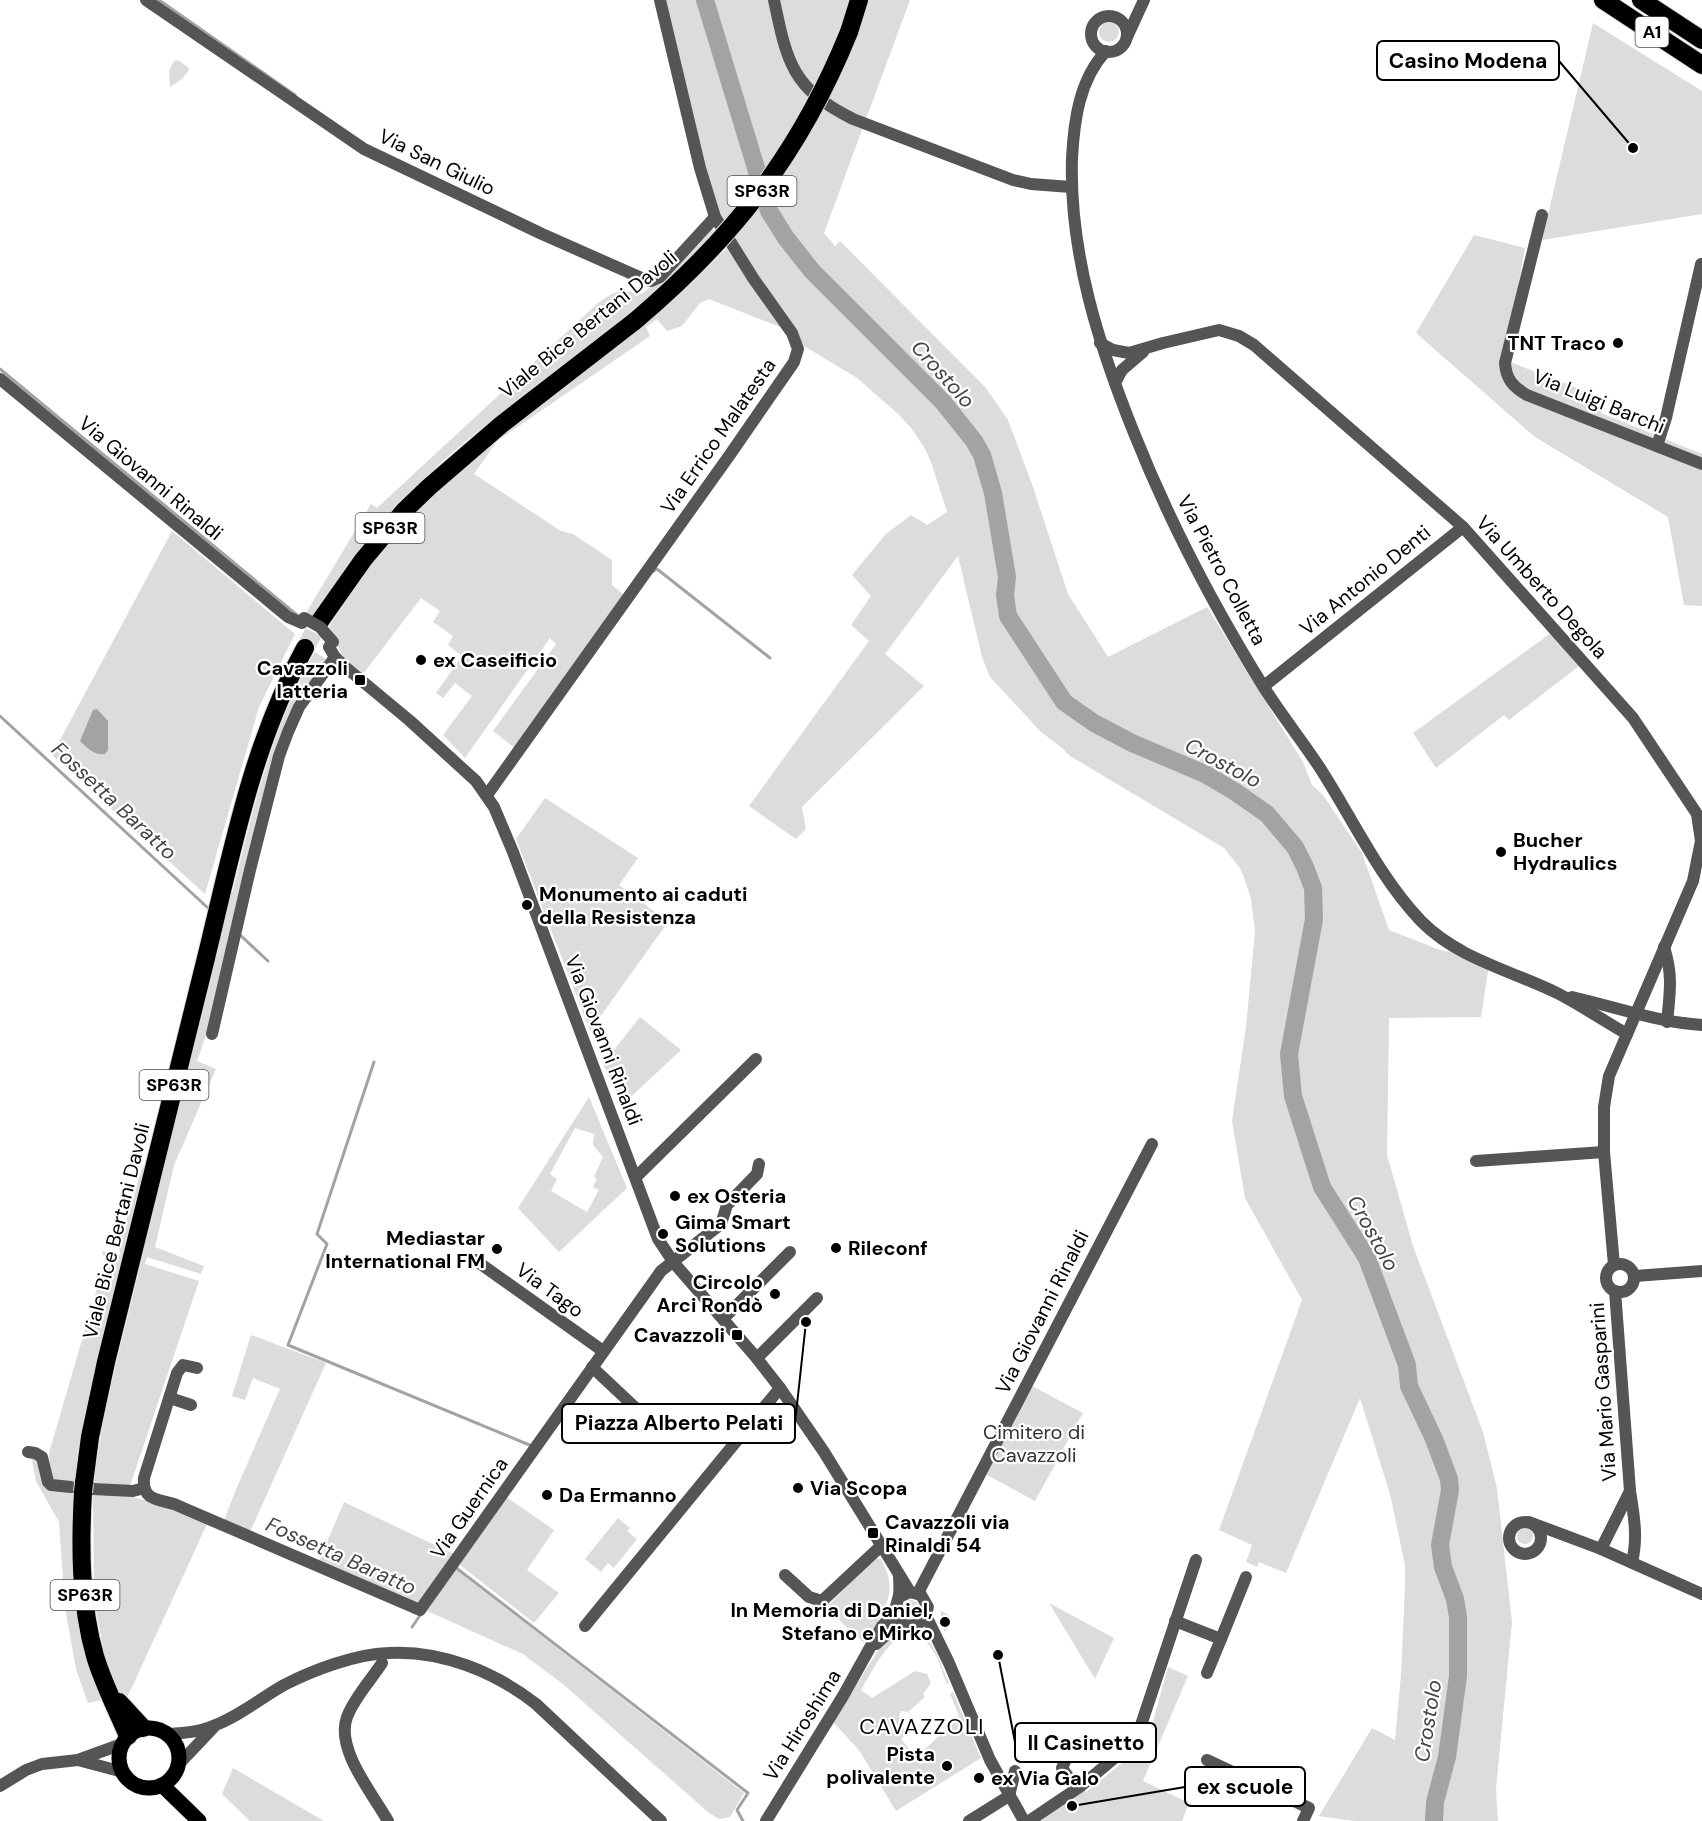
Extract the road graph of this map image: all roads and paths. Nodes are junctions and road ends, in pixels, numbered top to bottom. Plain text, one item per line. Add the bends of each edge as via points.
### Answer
1 (146, 0) edge
2 (660, 0) edge
3 (774, 0) edge
4 (859, 0) edge
5 (1143, 0) edge
6 (1603, 0) edge
7 (1641, 0) edge
8 (1117, 18) junction
9 (1127, 37) junction
10 (1702, 40) edge
11 (1101, 49) junction
12 (1702, 64) edge
13 (1071, 187) junction
14 (1542, 215) dead end
15 (715, 217) junction
16 (1701, 264) edge
17 (1100, 343) junction
18 (1149, 348) junction
19 (0, 379) edge
20 (1114, 383) junction
21 (1657, 446) junction
22 (1702, 464) edge
23 (1463, 528) junction
24 (309, 621) junction
25 (305, 648) tunnel mouth
26 (335, 653) junction
27 (1264, 686) junction
28 (487, 795) junction
29 (1664, 947) junction
30 (1558, 994) junction
31 (1636, 1012) junction
32 (1667, 1022) junction
33 (1702, 1025) edge
34 (212, 1034) dead end
35 (1627, 1034) junction
36 (756, 1059) dead end
37 (1152, 1144) dead end
38 (1604, 1152) junction
39 (1476, 1161) dead end
40 (759, 1164) dead end
41 (636, 1178) junction
42 (790, 1252) dead end
43 (475, 1260) dead end
44 (674, 1263) junction
45 (1614, 1265) junction
46 (1702, 1271) edge
47 (1635, 1276) junction
48 (1615, 1291) junction
49 (818, 1298) dead end
50 (723, 1319) junction
51 (603, 1351) junction
52 (757, 1358) junction
53 (592, 1367) junction
54 (197, 1368) dead end
55 (780, 1388) junction
56 (170, 1398) junction
57 (191, 1405) dead end
58 (643, 1424) dead end
59 (27, 1452) dead end
60 (83, 1488) junction
61 (144, 1488) junction
62 (1630, 1491) junction
63 (1529, 1522) junction
64 (1557, 1531) junction
65 (1540, 1541) junction
66 (881, 1546) junction
67 (1601, 1549) junction
68 (1196, 1560) dead end
69 (1632, 1562) junction
70 (784, 1575) dead end
71 (1246, 1577) dead end
72 (909, 1594) junction
73 (1702, 1594) edge
74 (895, 1614) junction
75 (1175, 1621) junction
76 (917, 1622) junction
77 (585, 1626) dead end
78 (1221, 1639) junction
79 (871, 1649) junction
80 (382, 1663) dead end
81 (1207, 1673) dead end
82 (214, 1726) junction
83 (169, 1734) junction
84 (131, 1736) junction
85 (1067, 1757) dead end
86 (78, 1760) junction
87 (1207, 1760) dead end
88 (179, 1764) junction
89 (1015, 1771) dead end
90 (123, 1772) junction
91 (162, 1785) junction
92 (0, 1786) edge
93 (1076, 1788) junction
94 (1009, 1796) junction
95 (199, 1821) edge
96 (388, 1821) edge
97 (661, 1821) edge
98 (766, 1821) edge
99 (969, 1821) edge
100 (1024, 1821) edge
101 (1029, 1821) edge
102 (1303, 1821) edge

1 - 15 street, Via San Giulio via 364,149 646,280 660,277
2 - 15 street, Via Errico Malatesta
3 - 13 street via 786,53 796,74 811,92 836,110 1013,180
4 - 24 highway, Viale Bice Bertani Davoli / SP63R, bridge via 849,32 808,120 759,194 700,262 635,321 429,486
5 - 8 street
5 - 9 street
6 - 12 highway, A1
7 - 10 highway, A1
8 - 9 street via 1125,26
8 - 11 street via 1104,17 1094,24 1091,36
9 - 11 street via 1116,50
11 - 13 street, Via Pietro Colletta via 1076,118
13 - 17 street, Via Pietro Colletta via 1078,251
14 - 21 street, Via Luigi Barchi via 1505,363 1506,375 1515,388 1527,395
15 - 28 street, Via Errico Malatesta via 792,333 798,349 794,362
16 - 21 street
17 - 18 street, Via Umberto Degola via 1129,353
17 - 20 street, Via Pietro Colletta
18 - 20 street, Via Umberto Degola via 1129,362
18 - 23 street, Via Umberto Degola via 1213,330 1244,339
19 - 24 street, Via Giovanni Rinaldi via 288,617
20 - 27 street, Via Pietro Colletta via 1154,483 1206,588
21 - 22 street, Via Luigi Barchi
23 - 27 street, Via Antonio Denti
23 - 29 street, Via Umberto Degola via 1633,718 1697,814 1701,841 1693,881
24 - 26 street, Via Giovanni Rinaldi
25 - 60 highway, Viale Bice Bertani Davoli / SP63R via 258,754 237,829 94,1414
26 - 28 street, Via Giovanni Rinaldi
26 - 34 street via 299,707 279,756
27 - 30 street, Via Pietro Colletta via 1395,892 1423,924 1479,960
28 - 41 street, Via Giovanni Rinaldi via 507,837
29 - 31 street, Via Umberto Degola
29 - 32 street via 1671,984
30 - 31 street, Via Pietro Colletta
30 - 35 street, Via Pietro Colletta
31 - 32 street, Via Pietro Colletta
31 - 35 street
32 - 33 street, Via Pietro Colletta
35 - 38 street via 1609,1077
36 - 41 street
37 - 72 street, Via Giovanni Rinaldi
38 - 39 street
38 - 45 street
40 - 44 street, Via Guernica via 757,1174 727,1205 721,1224
41 - 44 street, Via Giovanni Rinaldi via 658,1239
42 - 50 street
43 - 51 street, Via Tago
44 - 50 street, Via Giovanni Rinaldi
44 - 51 street, Via Guernica via 661,1271
45 - 47 street via 1627,1265
45 - 48 street via 1607,1271 1606,1281
46 - 47 street
47 - 48 street via 1629,1289
48 - 62 street, Via Mario Gasparini
49 - 52 street
50 - 52 street, Via Giovanni Rinaldi
51 - 53 street, Via Guernica
52 - 55 street, Via Giovanni Rinaldi
53 - 58 street via 641,1413
53 - 61 street, Via Guernica via 420,1610 153,1498
54 - 56 street via 180,1368
55 - 66 street, Via Giovanni Rinaldi
55 - 77 street
56 - 57 street
56 - 61 street
59 - 60 street via 42,1456 48,1482
60 - 61 street
60 - 84 highway, Viale Bice Bertani Davoli / SP63R via 85,1599 95,1657
62 - 67 street, Via Mario Gasparini
62 - 69 street, Via Mario Gasparini via 1635,1541
63 - 64 street
63 - 65 street via 1538,1527
63 - 65 street via 1514,1526 1509,1535 1511,1545 1524,1554 1534,1550
64 - 65 street
64 - 67 street
66 - 70 street via 822,1600 809,1597
66 - 72 street, Via Giovanni Rinaldi
67 - 69 street
68 - 75 street
69 - 73 street
71 - 78 street
72 - 74 street, Via Giovanni Rinaldi via 894,1608
72 - 76 street, Via Giovanni Rinaldi via 927,1603
74 - 76 street via 902,1623
74 - 79 street, Via Hiroshima via 882,1626
75 - 78 street
75 - 93 street via 1136,1740
76 - 79 street, Via Hiroshima via 889,1632
76 - 94 street via 939,1642
78 - 81 street
79 - 98 street, Via Hiroshima
80 - 96 street via 349,1713 345,1736 350,1756
82 - 83 street
82 - 88 street
82 - 97 street via 286,1684 350,1660 388,1653 439,1658 475,1668 514,1687
83 - 84 main road via 161,1730
83 - 88 main road via 178,1748
84 - 86 street
84 - 90 main road via 120,1754
85 - 93 street via 1062,1768
86 - 90 street
86 - 92 street via 42,1764
87 - 102 street via 1309,1808
88 - 91 main road via 176,1773
89 - 94 street
90 - 91 main road via 136,1785
91 - 95 main road
93 - 101 street
94 - 99 street
94 - 100 street

